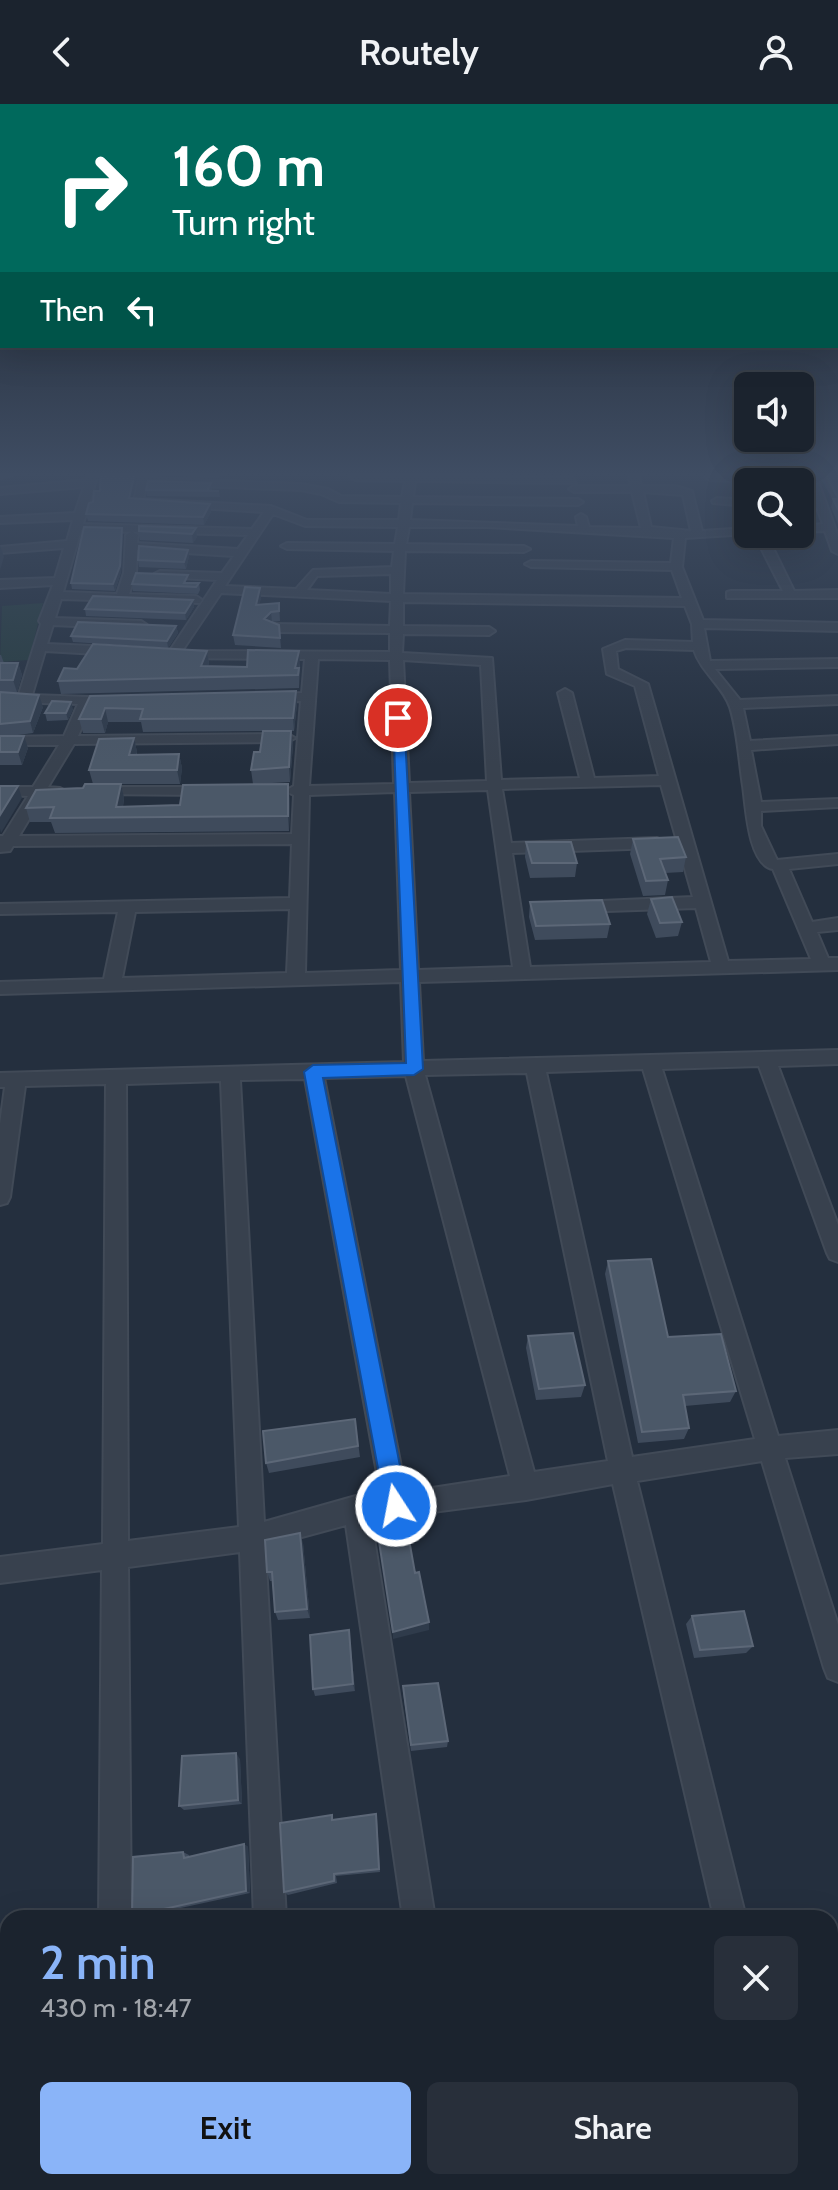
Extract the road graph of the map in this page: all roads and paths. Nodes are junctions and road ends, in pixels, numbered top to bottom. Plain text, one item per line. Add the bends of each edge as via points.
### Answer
1 (64, 570) edge
2 (228, 570) edge
3 (387, 570) edge
4 (397, 570) edge
5 (677, 570) edge
6 (778, 570) edge
7 (130, 573) joint
8 (224, 577) junction
9 (60, 581) junction
10 (0, 584) edge
11 (216, 589) junction
12 (790, 594) junction
13 (838, 594) edge
14 (58, 595) junction
15 (298, 595) junction
16 (731, 595) dead end
17 (122, 597) junction
18 (397, 598) junction
19 (208, 601) junction
20 (687, 602) junction
21 (45, 621) junction
22 (698, 624) junction
23 (162, 625) edge
24 (177, 626) edge
25 (191, 627) junction
26 (838, 627) edge
27 (274, 628) edge
28 (396, 631) junction
29 (489, 631) dead end
30 (699, 646) junction
31 (38, 647) junction
32 (128, 652) edge
33 (158, 654) edge
34 (173, 655) junction
35 (312, 656) junction
36 (396, 656) junction
37 (838, 663) edge
38 (705, 665) junction
39 (565, 693) dead end
40 (308, 697) junction
41 (0, 698) edge
42 (261, 698) edge
43 (24, 699) junction
44 (838, 700) edge
45 (128, 701) edge
46 (86, 702) junction
47 (736, 704) junction
48 (303, 738) junction
49 (838, 740) edge
50 (0, 741) edge
51 (68, 742) junction
52 (743, 746) junction
53 (667, 780) junction
54 (588, 781) junction
55 (494, 782) junction
56 (400, 786) junction
57 (0, 791) edge
58 (225, 791) edge
59 (271, 791) edge
60 (302, 791) junction
61 (39, 792) junction
62 (838, 803) edge
63 (754, 807) junction
64 (300, 839) junction
65 (685, 843) junction
66 (3, 845) edge
67 (504, 848) junction
68 (838, 859) edge
69 (771, 864) dead end
70 (701, 902) junction
71 (299, 903) junction
72 (127, 908) junction
73 (560, 908) edge
74 (0, 909) edge
75 (838, 924) edge
76 (807, 928) junction
77 (830, 964) edge
78 (721, 966) junction
79 (412, 973) junction
80 (523, 975) junction
81 (296, 979) junction
82 (112, 985) junction
83 (0, 988) edge
84 (838, 1057) edge
85 (766, 1059) junction
86 (650, 1062) junction
87 (535, 1066) junction
88 (414, 1069) junction
89 (313, 1072) junction
90 (230, 1074) junction
91 (116, 1077) junction
92 (8, 1079) edge
93 (0, 1197) edge
94 (838, 1253) edge
95 (838, 1442) edge
96 (770, 1448) junction
97 (622, 1470) junction
98 (526, 1488) junction
99 (396, 1506) junction
100 (356, 1509) junction
101 (252, 1538) junction
102 (115, 1558) junction
103 (0, 1570) edge
104 (838, 1668) edge
105 (115, 1910) edge
106 (270, 1910) edge
107 (418, 1910) edge
108 (728, 1910) edge

1 - 9 street
2 - 8 street
3 - 15 street via 313,573
4 - 18 street
5 - 20 street
6 - 12 street
7 - 8 street
7 - 17 street
8 - 11 street
9 - 10 street
9 - 14 street
11 - 15 street
11 - 19 street
12 - 13 street
12 - 16 street
14 - 17 street
14 - 21 street
15 - 18 street
17 - 19 street
18 - 20 street
18 - 28 street
19 - 25 street
20 - 22 street
21 - 23 street
21 - 31 street
22 - 26 street
22 - 30 street
24 - 25 street
25 - 34 street
27 - 28 street
28 - 29 street
28 - 36 street
30 - 38 street
30 - 53 street via 625,644 609,649 612,671 641,684
31 - 32 street
31 - 43 street
33 - 34 street
34 - 35 street
35 - 36 street
35 - 40 street
36 - 55 street via 487,661
36 - 56 street
37 - 38 street
38 - 47 street
39 - 54 street
40 - 42 street
40 - 48 street
41 - 43 street
43 - 46 street
44 - 47 street
45 - 46 street
46 - 51 street
47 - 52 street
48 - 51 street
48 - 60 street
49 - 52 street
50 - 51 street
51 - 61 street
52 - 63 street
53 - 54 street
53 - 65 street
54 - 55 street
55 - 56 street
55 - 67 street
56 - 60 street
56 - 79 street
57 - 61 street
58 - 61 street
59 - 60 street
60 - 64 street
61 - 66 street
62 - 63 street
63 - 69 street via 753,826
64 - 66 street
64 - 71 street
65 - 67 street
65 - 70 street
67 - 80 street via 521,909
68 - 76 street via 779,865
70 - 73 street
70 - 78 street
71 - 72 street
71 - 81 street
72 - 74 street
72 - 82 street
75 - 76 street
76 - 77 street
77 - 78 street
78 - 80 street
79 - 80 street
79 - 81 street
79 - 88 street
81 - 82 street
82 - 83 street
84 - 85 street
85 - 86 street
85 - 94 street
86 - 87 street
86 - 96 street
87 - 88 street
87 - 97 street
88 - 89 street
88 - 98 street
89 - 90 street
89 - 99 street
90 - 91 street
90 - 101 street
91 - 92 street
91 - 102 street
92 - 93 street
95 - 96 street
96 - 97 street
96 - 104 street
97 - 98 street
97 - 108 street via 664,1667
98 - 99 street
99 - 100 street
100 - 101 street
100 - 107 street
101 - 102 street
101 - 106 street
102 - 103 street
102 - 105 street

